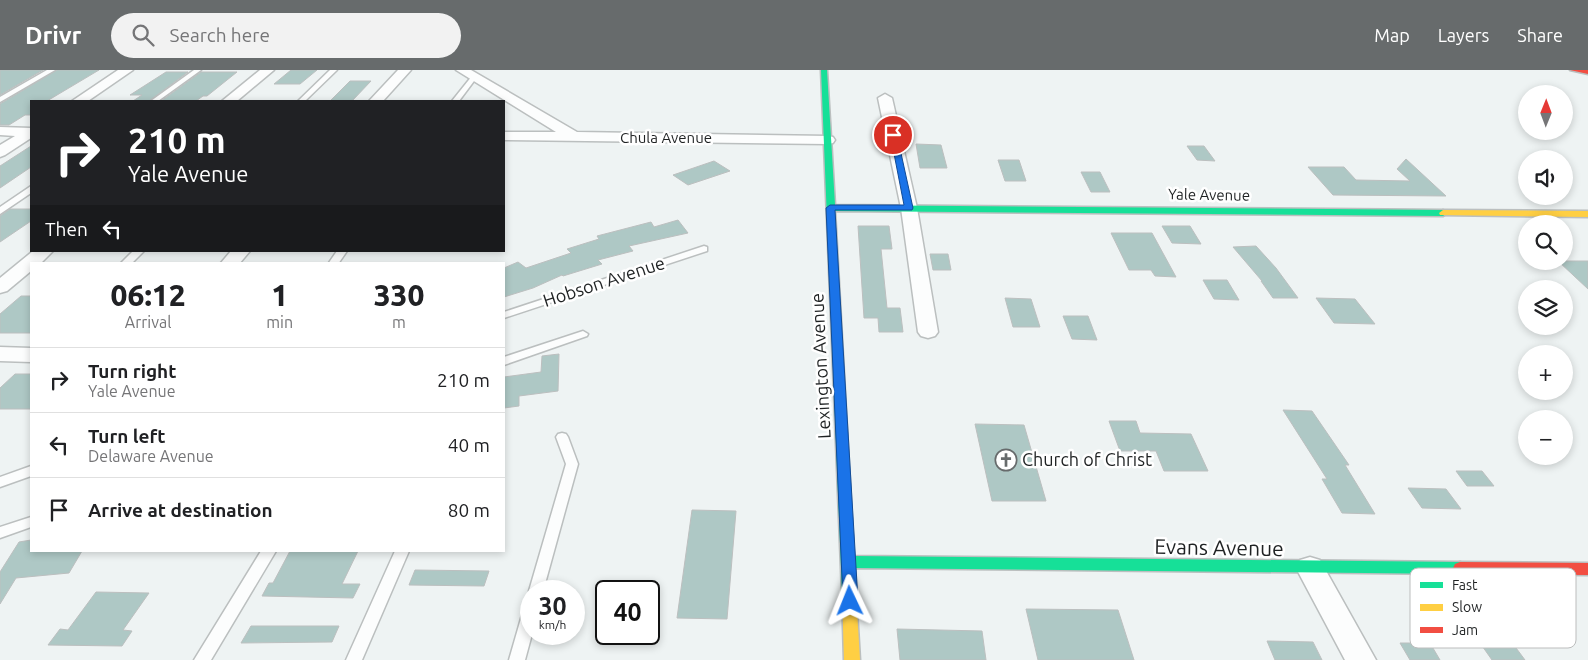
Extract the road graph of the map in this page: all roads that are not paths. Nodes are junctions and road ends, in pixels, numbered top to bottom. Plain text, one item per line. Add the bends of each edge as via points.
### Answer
1 (52, 70) edge
2 (127, 70) edge
3 (198, 70) edge
4 (268, 70) edge
5 (334, 70) edge
6 (405, 70) edge
7 (824, 70) edge
8 (1573, 70) edge
9 (1588, 72) edge
10 (468, 74) edge
11 (886, 98) dead end
12 (0, 100) edge
13 (80, 100) edge
14 (155, 100) edge
15 (230, 100) edge
16 (302, 100) edge
17 (377, 100) edge
18 (455, 100) edge
19 (0, 131) edge
20 (30, 132) edge
21 (30, 133) edge
22 (505, 136) edge
23 (574, 138) junction
24 (828, 140) junction
25 (0, 152) edge
26 (30, 190) edge
27 (830, 208) junction
28 (909, 208) junction
29 (0, 212) edge
30 (1588, 214) edge
31 (704, 249) dead end
32 (43, 252) edge
33 (138, 252) edge
34 (239, 252) edge
35 (30, 262) edge
36 (31, 262) edge
37 (128, 262) edge
38 (231, 262) edge
39 (0, 287) edge
40 (505, 315) edge
41 (928, 332) dead end
42 (583, 334) dead end
43 (30, 353) edge
44 (0, 354) edge
45 (505, 361) edge
46 (562, 437) dead end
47 (30, 471) edge
48 (0, 482) edge
49 (30, 522) edge
50 (0, 533) edge
51 (268, 552) edge
52 (402, 552) edge
53 (849, 562) junction
54 (1310, 568) junction
55 (1410, 568) edge
56 (539, 580) edge
57 (521, 645) edge
58 (202, 660) edge
59 (354, 660) edge
60 (517, 660) edge
61 (852, 660) edge
62 (1361, 660) edge

1 - 12 lane
2 - 13 street
3 - 14 lane
4 - 15 street
5 - 16 lane
6 - 17 street
7 - 24 main road, Lexington Avenue
8 - 9 main road
10 - 18 lane
10 - 23 street
11 - 28 street
19 - 20 street
21 - 25 street
22 - 23 street, Chula Avenue
23 - 24 street, Chula Avenue
24 - 27 main road, Lexington Avenue
26 - 29 lane
27 - 28 main road, Yale Avenue
27 - 53 main road, Lexington Avenue
28 - 30 main road, Yale Avenue
28 - 41 street
31 - 40 lane, Hobson Avenue
32 - 36 street
33 - 37 lane
34 - 38 street
35 - 39 street
42 - 45 lane
43 - 44 street
46 - 56 lane via 572,464
47 - 48 lane
49 - 50 lane
51 - 58 lane
52 - 59 lane
53 - 54 main road, Evans Avenue
53 - 61 main road, Lexington Avenue
54 - 55 main road, Evans Avenue
54 - 62 street
57 - 60 lane

